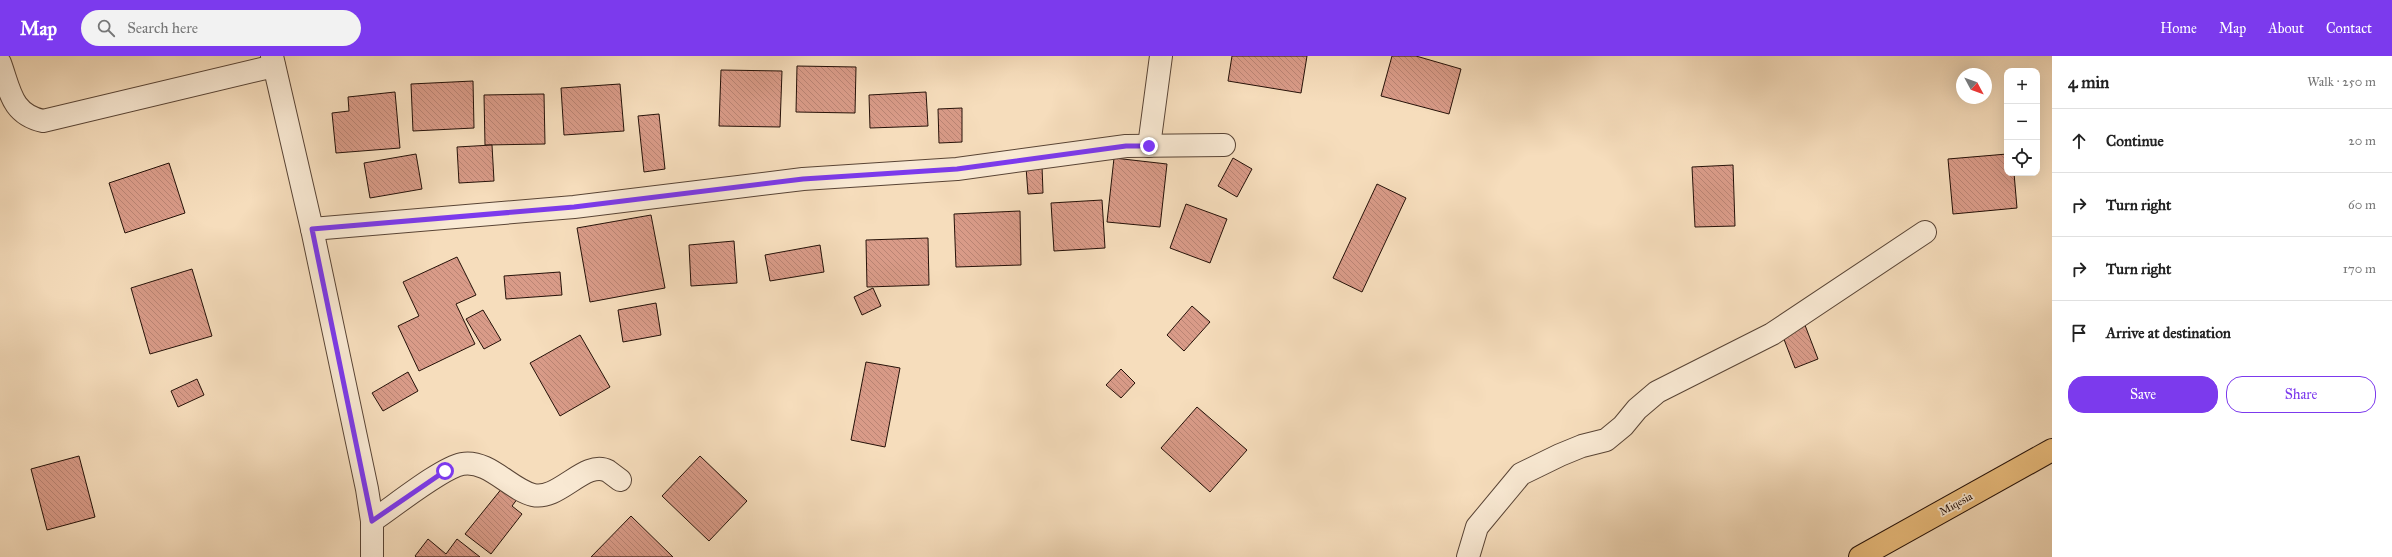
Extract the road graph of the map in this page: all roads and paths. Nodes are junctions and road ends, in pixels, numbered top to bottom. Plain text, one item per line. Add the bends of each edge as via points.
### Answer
1 (1161, 56) edge
2 (273, 61) edge
3 (0, 63) edge
4 (1224, 145) dead end
5 (1149, 146) junction
6 (312, 229) junction
7 (1924, 232) dead end
8 (2052, 450) edge
9 (620, 480) dead end
10 (372, 521) junction
11 (372, 557) edge
12 (1468, 557) edge
13 (1860, 557) edge

1 - 5 street
2 - 3 street via 43,121 29,118 16,106
2 - 6 street
4 - 5 street
5 - 6 street via 1126,146 957,169 803,179 574,207
6 - 10 street
7 - 12 street via 1772,334 1657,392 1606,440 1582,446 1521,474 1477,527
8 - 13 main road, Miqesia
9 - 10 street via 607,470 591,470 550,494 533,495 483,466 462,464 445,471
10 - 11 street

